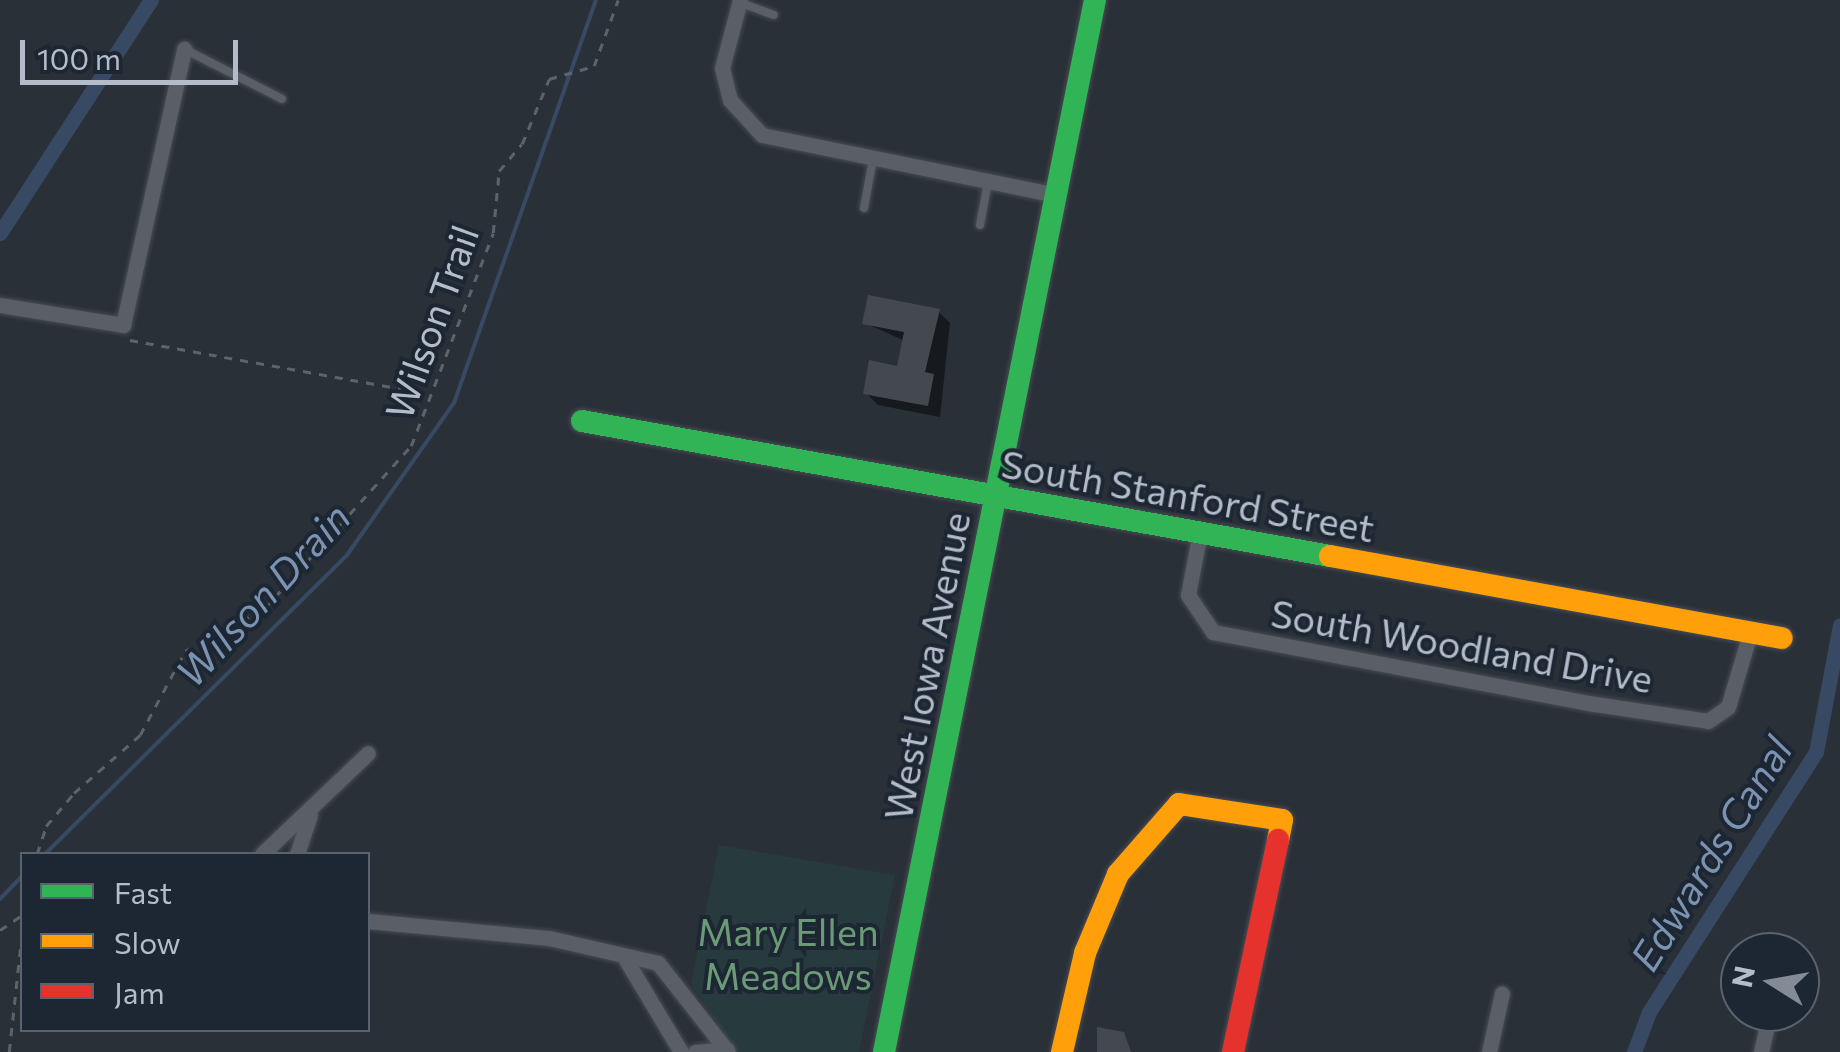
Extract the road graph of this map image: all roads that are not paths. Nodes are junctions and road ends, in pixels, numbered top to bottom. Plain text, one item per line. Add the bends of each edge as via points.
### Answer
1 (1095, 0) edge
2 (739, 1) edge
3 (774, 15) dead end
4 (184, 49) joint
5 (282, 100) dead end
6 (873, 159) junction
7 (988, 182) junction
8 (1056, 195) junction
9 (864, 208) dead end
10 (980, 225) dead end
11 (0, 304) edge
12 (582, 421) dead end
13 (996, 497) junction
14 (1200, 532) junction
15 (1750, 633) junction
16 (1782, 638) dead end
17 (368, 753) dead end
18 (316, 803) junction
19 (264, 852) edge
20 (298, 852) edge
21 (370, 921) edge
22 (626, 960) junction
23 (1502, 993) dead end
24 (727, 1051) edge
25 (681, 1052) edge
26 (695, 1052) edge
27 (884, 1052) edge
28 (1062, 1052) edge
29 (1233, 1052) edge
30 (1489, 1052) edge

1 - 8 street, West Iowa Avenue
2 - 3 lane
2 - 6 street via 722,68 745,121 778,142
4 - 5 lane
4 - 11 street via 124,325
6 - 7 street
6 - 9 lane
7 - 8 street
7 - 10 lane
8 - 13 street, West Iowa Avenue
12 - 13 street, South Stanford Street
13 - 14 street, South Stanford Street
13 - 27 street, West Iowa Avenue
14 - 15 street, South Stanford Street
14 - 15 street, South Woodland Drive via 1188,595 1214,632 1588,703 1708,722 1728,707
15 - 16 street, South Stanford Street
17 - 18 street
18 - 19 street
18 - 20 street
21 - 22 street via 548,938
22 - 24 street via 658,963
22 - 25 street
23 - 30 street
24 - 26 street
28 - 29 street via 1085,953 1118,874 1179,804 1282,820

